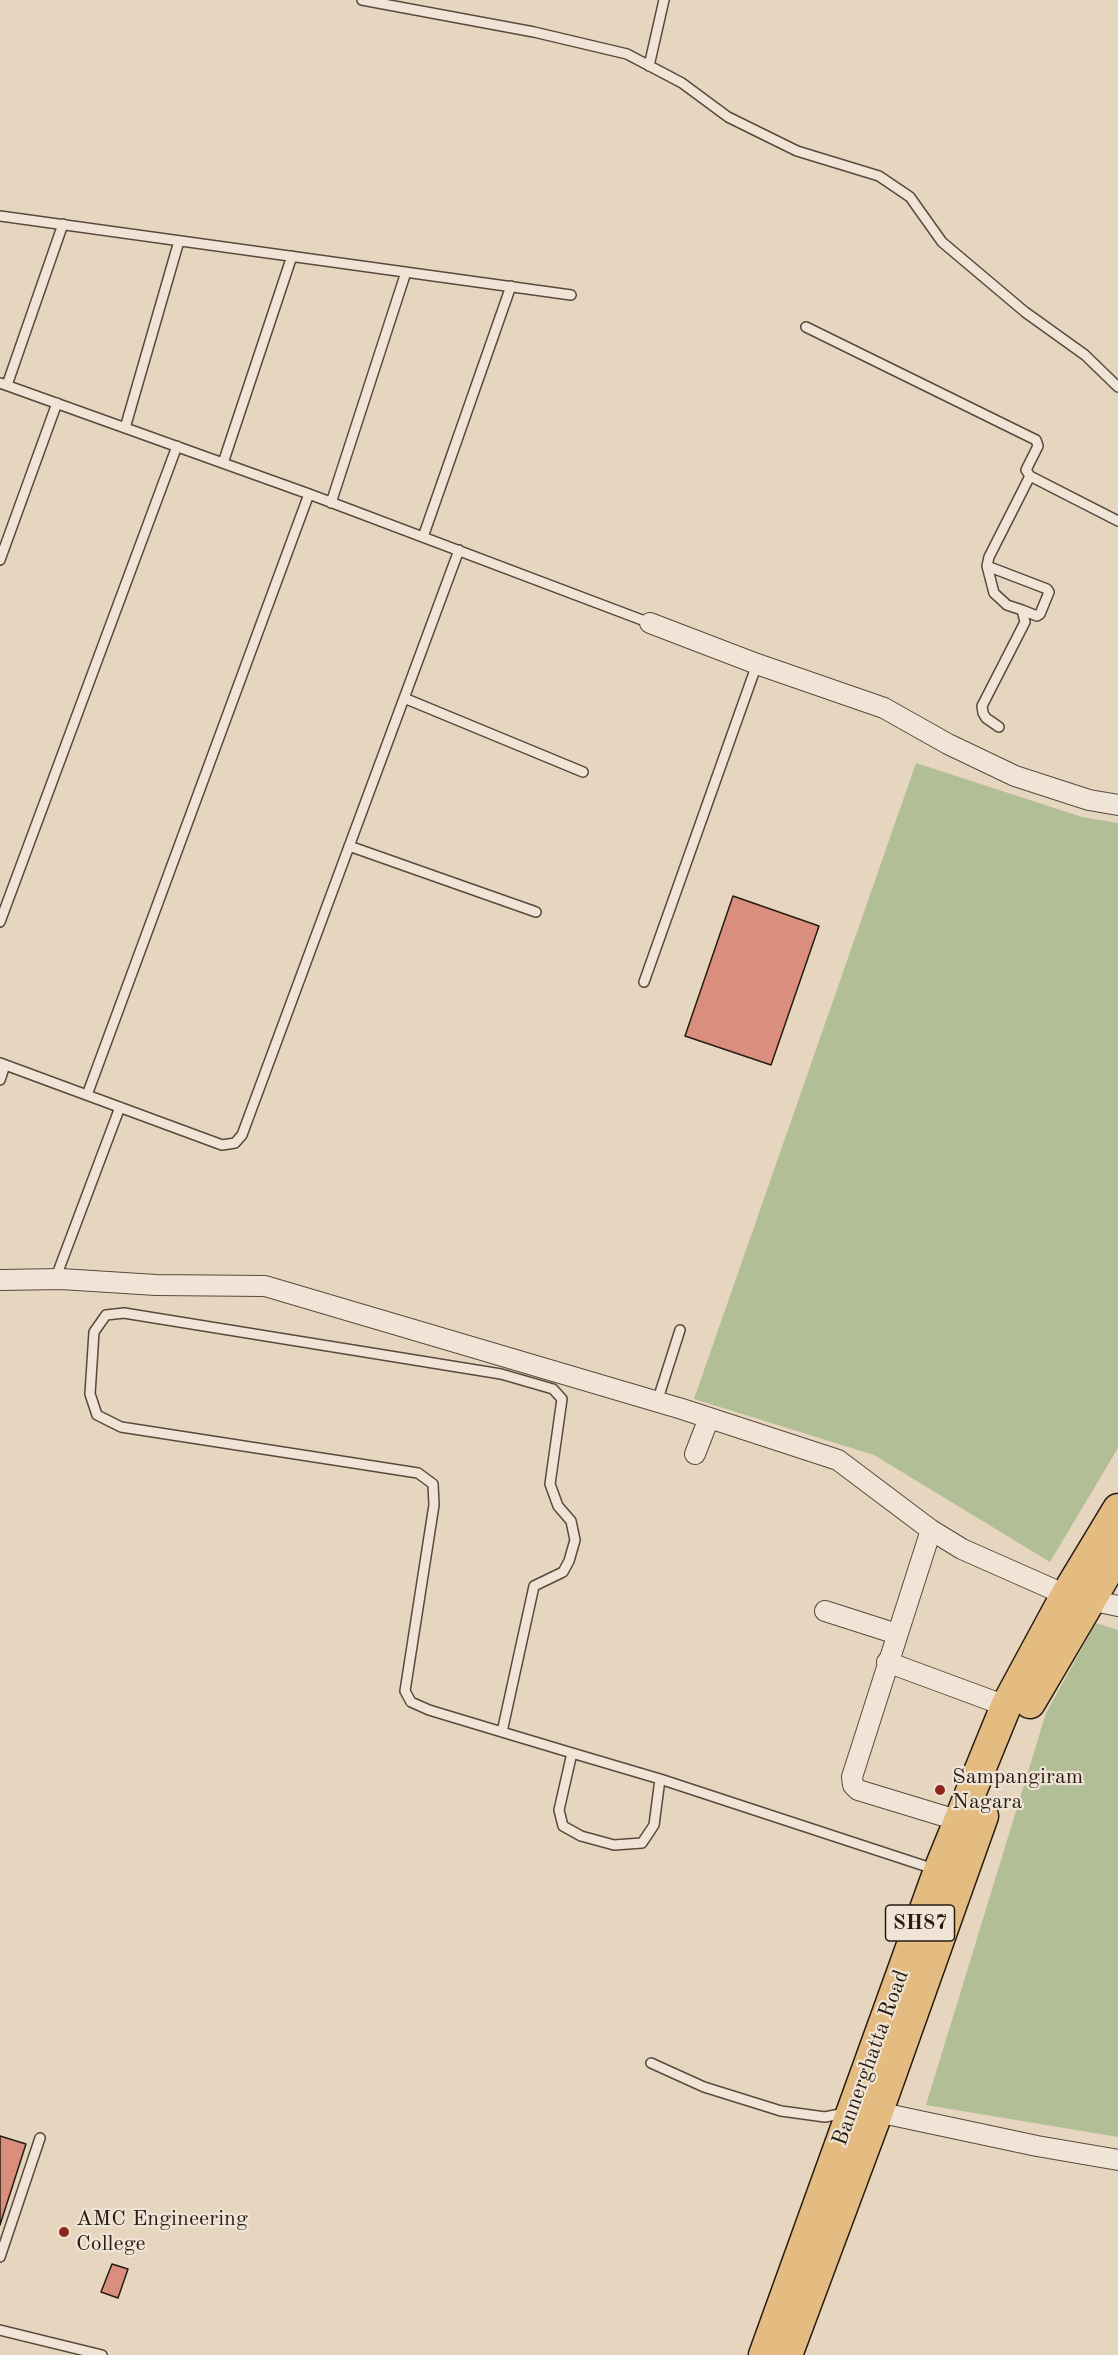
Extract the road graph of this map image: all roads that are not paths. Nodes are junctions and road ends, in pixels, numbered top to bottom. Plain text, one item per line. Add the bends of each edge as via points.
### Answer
1 (362, 0) edge
2 (664, 0) edge
3 (649, 66) junction
4 (0, 216) edge
5 (63, 224) junction
6 (179, 240) junction
7 (292, 256) junction
8 (406, 272) junction
9 (511, 286) junction
10 (571, 295) dead end
11 (806, 327) dead end
12 (4, 384) edge
13 (1118, 387) edge
14 (57, 403) junction
15 (125, 428) junction
16 (177, 446) junction
17 (223, 463) junction
18 (1030, 476) junction
19 (309, 494) junction
20 (332, 502) junction
21 (1118, 520) edge
22 (423, 537) junction
23 (459, 550) junction
24 (0, 560) edge
25 (987, 566) junction
26 (1022, 610) junction
27 (650, 623) joint
28 (757, 664) junction
29 (404, 698) junction
30 (999, 727) dead end
31 (583, 772) dead end
32 (1118, 805) edge
33 (349, 846) junction
34 (536, 912) dead end
35 (0, 922) edge
36 (644, 982) dead end
37 (3, 1064) edge
38 (0, 1080) edge
39 (87, 1095) junction
40 (120, 1107) junction
41 (59, 1269) dead end
42 (0, 1280) edge
43 (680, 1330) dead end
44 (657, 1402) junction
45 (709, 1418) junction
46 (695, 1454) dead end
47 (1118, 1509) edge
48 (931, 1530) junction
49 (1118, 1554) edge
50 (1077, 1598) junction
51 (1118, 1606) edge
52 (825, 1611) dead end
53 (897, 1634) junction
54 (887, 1662) junction
55 (1006, 1706) junction
56 (502, 1732) junction
57 (572, 1753) junction
58 (660, 1779) junction
59 (969, 1814) junction
60 (939, 1870) junction
61 (651, 2063) dead end
62 (865, 2110) junction
63 (40, 2138) dead end
64 (1118, 2160) edge
65 (0, 2257) edge
66 (0, 2330) edge
67 (102, 2355) edge
68 (764, 2355) edge
69 (787, 2355) edge

1 - 3 lane via 534,32 627,54
2 - 3 lane
3 - 13 lane via 682,83 728,117 797,151 879,176 910,197 942,242 1025,312 1085,355
4 - 5 lane
5 - 6 lane
5 - 12 lane
6 - 7 lane
6 - 15 lane
7 - 8 lane
7 - 17 lane
8 - 9 lane
8 - 20 lane
9 - 10 lane
9 - 22 lane
11 - 18 lane via 1036,440 1038,446 1026,470
12 - 14 lane
14 - 15 lane
14 - 24 lane
15 - 16 lane
16 - 17 lane
16 - 35 lane
17 - 19 lane
18 - 21 lane
18 - 25 lane
19 - 20 lane
19 - 39 lane
20 - 22 lane
22 - 23 lane
23 - 27 lane
23 - 29 lane
25 - 26 lane via 994,593
25 - 26 lane via 1047,589 1040,614
26 - 30 lane via 1025,622 982,706 986,718
27 - 28 street
28 - 32 street via 884,708 1015,776 1089,800
28 - 36 lane
29 - 31 lane
29 - 33 lane
33 - 34 lane
33 - 40 lane via 243,1135 235,1143 222,1145
37 - 38 lane
37 - 39 lane
39 - 40 lane
40 - 41 lane
42 - 44 street via 265,1286
43 - 44 lane
44 - 45 street
45 - 46 street
45 - 48 street via 838,1460
47 - 50 main road, Bannerghatta Road / SH87
48 - 50 street via 962,1549
48 - 53 street
49 - 50 main road, Bannerghatta Road / SH87
50 - 51 street
50 - 55 main road, Bannerghatta Road / SH87
50 - 59 main road, Bannerghatta Road / SH87 via 1023,1715
52 - 53 street
53 - 54 street
54 - 55 street
54 - 59 street via 852,1777 853,1785 858,1790
55 - 59 main road, Bannerghatta Road / SH87
56 - 56 lane via 429,1710 411,1702 405,1691 434,1505 433,1484 418,1473 121,1427 97,1415 90,1394 94,1332 106,1315 124,1313 501,1374 553,1389 558,1394 562,1399 550,1484 558,1506 571,1521 575,1540 563,1572 534,1586
56 - 57 lane
57 - 58 lane
57 - 58 lane via 559,1810 562,1826 580,1836 614,1845 642,1844 654,1825
58 - 60 lane
59 - 60 main road, Bannerghatta Road / SH87
59 - 62 main road, Bannerghatta Road / SH87
60 - 62 main road, Bannerghatta Road / SH87
61 - 62 lane via 704,2087 781,2111 825,2117
62 - 64 street
62 - 68 main road, Bannerghatta Road / SH87
62 - 69 main road, Bannerghatta Road / SH87
63 - 65 lane
66 - 67 lane

